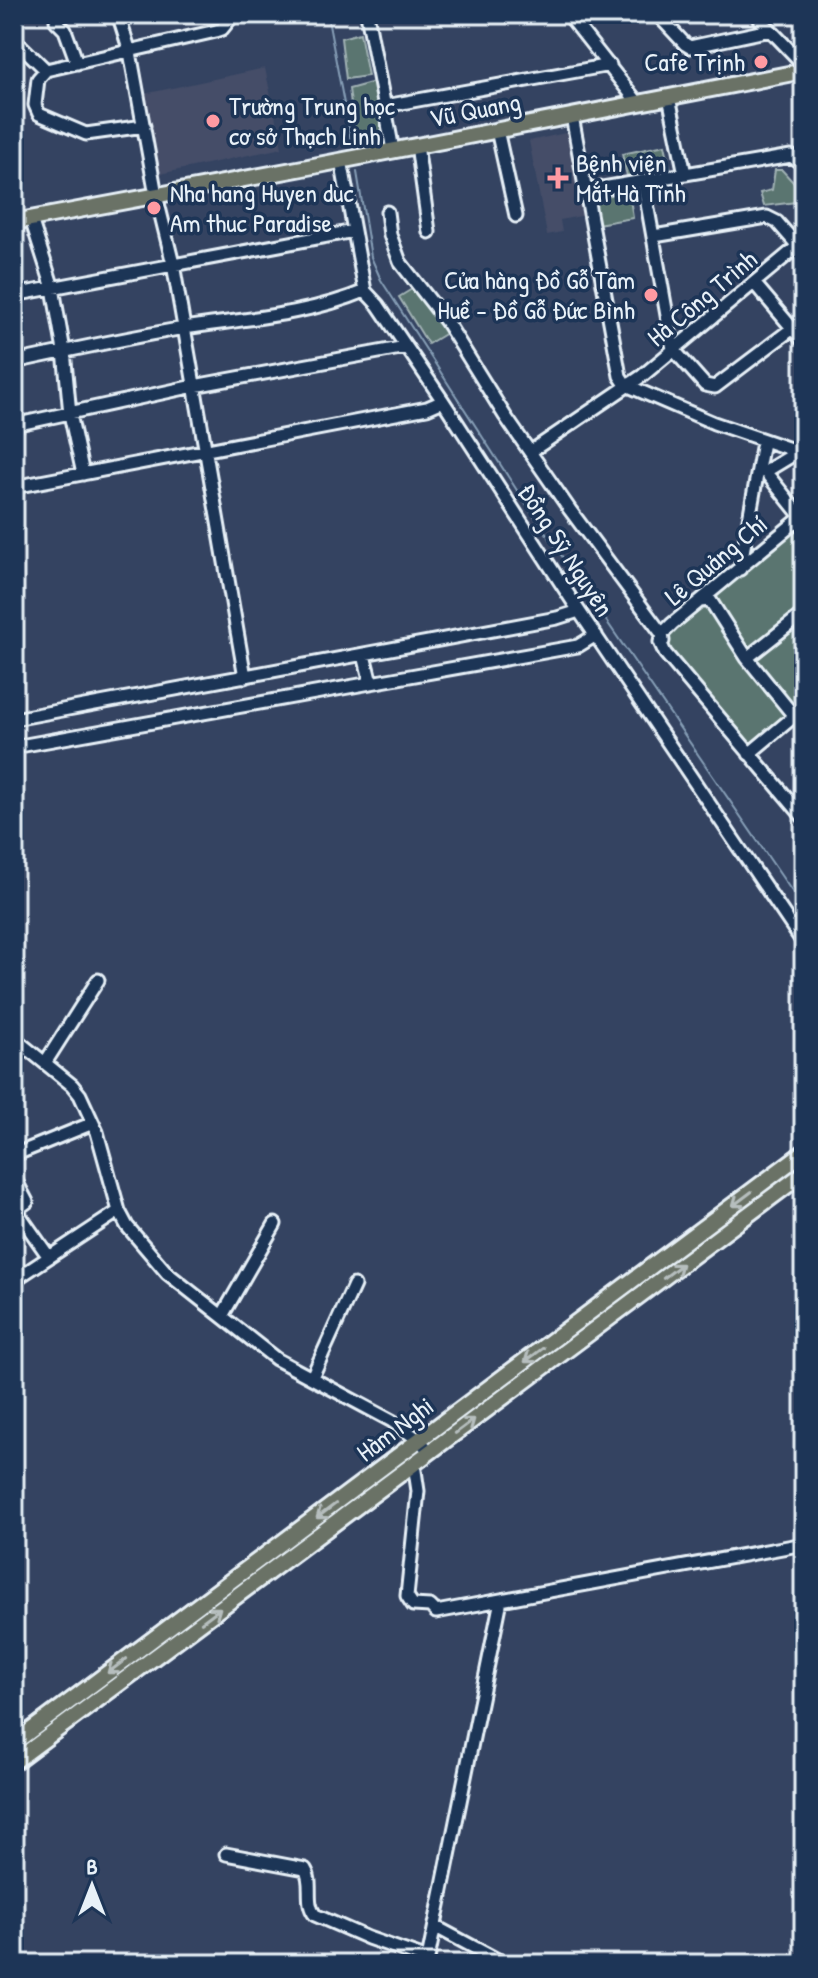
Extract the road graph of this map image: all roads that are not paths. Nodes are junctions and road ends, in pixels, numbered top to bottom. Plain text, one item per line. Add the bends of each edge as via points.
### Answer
1 (118, 14) edge
2 (234, 14) edge
3 (367, 14) edge
4 (568, 14) edge
5 (657, 14) edge
6 (758, 15) edge
7 (56, 21) dead end
8 (770, 30) junction
9 (14, 39) edge
10 (130, 52) junction
11 (77, 63) junction
12 (610, 65) junction
13 (804, 68) edge
14 (46, 70) junction
15 (669, 97) junction
16 (638, 103) junction
17 (385, 106) junction
18 (572, 116) junction
19 (144, 126) junction
20 (497, 130) junction
21 (417, 145) junction
22 (393, 150) junction
23 (341, 160) junction
24 (804, 165) edge
25 (685, 174) junction
26 (643, 181) junction
27 (585, 191) junction
28 (156, 195) junction
29 (387, 212) dead end
30 (516, 216) dead end
31 (31, 219) junction
32 (14, 222) edge
33 (354, 231) junction
34 (429, 232) dead end
35 (654, 236) junction
36 (802, 247) edge
37 (173, 264) junction
38 (754, 283) junction
39 (53, 288) junction
40 (365, 291) junction
41 (14, 295) edge
42 (185, 328) junction
43 (793, 328) junction
44 (804, 342) edge
45 (406, 347) junction
46 (673, 349) junction
47 (64, 351) junction
48 (14, 362) edge
49 (626, 385) junction
50 (194, 386) junction
51 (443, 401) junction
52 (70, 414) junction
53 (14, 425) edge
54 (763, 442) junction
55 (801, 450) edge
56 (205, 451) junction
57 (530, 452) junction
58 (83, 474) junction
59 (14, 487) edge
60 (803, 518) edge
61 (740, 569) junction
62 (700, 601) junction
63 (579, 611) junction
64 (804, 613) edge
65 (596, 635) junction
66 (662, 638) junction
67 (747, 658) junction
68 (366, 670) junction
69 (245, 677) junction
70 (799, 712) edge
71 (14, 719) edge
72 (14, 747) edge
73 (749, 754) junction
74 (804, 818) edge
75 (804, 944) edge
76 (98, 980) dead end
77 (14, 1038) edge
78 (45, 1063) junction
79 (93, 1123) junction
80 (804, 1152) edge
81 (14, 1155) edge
82 (804, 1173) edge
83 (16, 1181) dead end
84 (119, 1211) junction
85 (275, 1224) dead end
86 (49, 1257) junction
87 (14, 1273) edge
88 (354, 1285) dead end
89 (222, 1316) junction
90 (312, 1377) junction
91 (425, 1447) junction
92 (414, 1464) junction
93 (804, 1544) edge
94 (501, 1600) junction
95 (14, 1743) edge
96 (14, 1762) edge
97 (226, 1854) dead end
98 (436, 1927) junction
99 (427, 1962) edge
100 (505, 1964) edge

1 - 10 street
2 - 10 street via 222,29
3 - 17 street
4 - 12 street
5 - 8 street via 690,47
6 - 8 street
7 - 11 street via 65,30
8 - 13 street
9 - 14 street
10 - 11 street
10 - 19 street
11 - 14 street
12 - 16 street
12 - 17 street
13 - 15 main road, Vũ Quang
14 - 19 street via 38,79 39,114 86,134
15 - 16 main road, Vũ Quang
15 - 25 street
16 - 18 main road, Vũ Quang
17 - 22 street
18 - 20 main road, Vũ Quang
18 - 27 street
19 - 28 street
20 - 21 main road, Vũ Quang
20 - 30 street
21 - 22 main road, Vũ Quang
21 - 34 street
22 - 23 main road, Vũ Quang
23 - 28 main road, Vũ Quang
23 - 33 street, Đồng Sỹ Nguyên
24 - 25 street via 791,156
25 - 26 street
26 - 27 street
26 - 35 street
27 - 49 street via 620,376
28 - 31 main road, Vũ Quang
28 - 37 street
29 - 57 street via 400,262 446,321
31 - 32 main road, Vũ Quang
31 - 39 street
33 - 37 street
33 - 40 street, Đồng Sỹ Nguyên
35 - 36 street via 767,217
35 - 46 street
36 - 38 street, Hà Công Trình
37 - 39 street
37 - 42 street
38 - 43 street
38 - 46 street, Hà Công Trình
39 - 41 street
39 - 47 street
40 - 42 street via 338,302
40 - 45 street, Đồng Sỹ Nguyên
42 - 47 street
42 - 50 street
43 - 44 street
43 - 46 street via 715,387 705,385
45 - 50 street
45 - 51 street, Đồng Sỹ Nguyên
46 - 49 street, Hà Công Trình
47 - 48 street
47 - 52 street
49 - 54 street
49 - 57 street, Hà Công Trình
50 - 52 street
50 - 56 street
51 - 56 street
51 - 63 street, Đồng Sỹ Nguyên
52 - 53 street
52 - 58 street
54 - 55 street
54 - 61 street
55 - 60 street via 767,474
56 - 58 street
56 - 69 street
57 - 66 street
58 - 59 street
60 - 61 street, Lê Quảng Chí
61 - 62 street, Lê Quảng Chí
62 - 66 street, Lê Quảng Chí
62 - 67 street via 710,600
63 - 65 street, Đồng Sỹ Nguyên
63 - 68 street
64 - 67 street
65 - 68 street via 578,646
65 - 75 street, Đồng Sỹ Nguyên
66 - 73 street via 665,653
67 - 70 street
68 - 69 street
68 - 72 street
69 - 71 street
70 - 73 street
73 - 74 street
76 - 78 street
77 - 78 street
78 - 79 street via 72,1085
79 - 81 street
79 - 84 street
80 -> 91 main road, Hàm Nghi
91 -> 82 main road, Hàm Nghi
83 - 86 street via 27,1202 16,1210
84 - 86 street
84 - 89 street via 167,1273
85 - 89 street
86 - 87 street via 19,1277
88 - 90 street
89 - 90 street via 276,1359
90 - 91 street via 392,1421
91 - 92 main road, Hàm Nghi
91 -> 95 main road, Hàm Nghi
92 - 94 street via 418,1491 409,1602 436,1612
96 -> 92 main road, Hàm Nghi
93 - 94 street
94 - 98 street
97 - 99 street via 305,1869 315,1915
98 - 99 street
98 - 100 street

